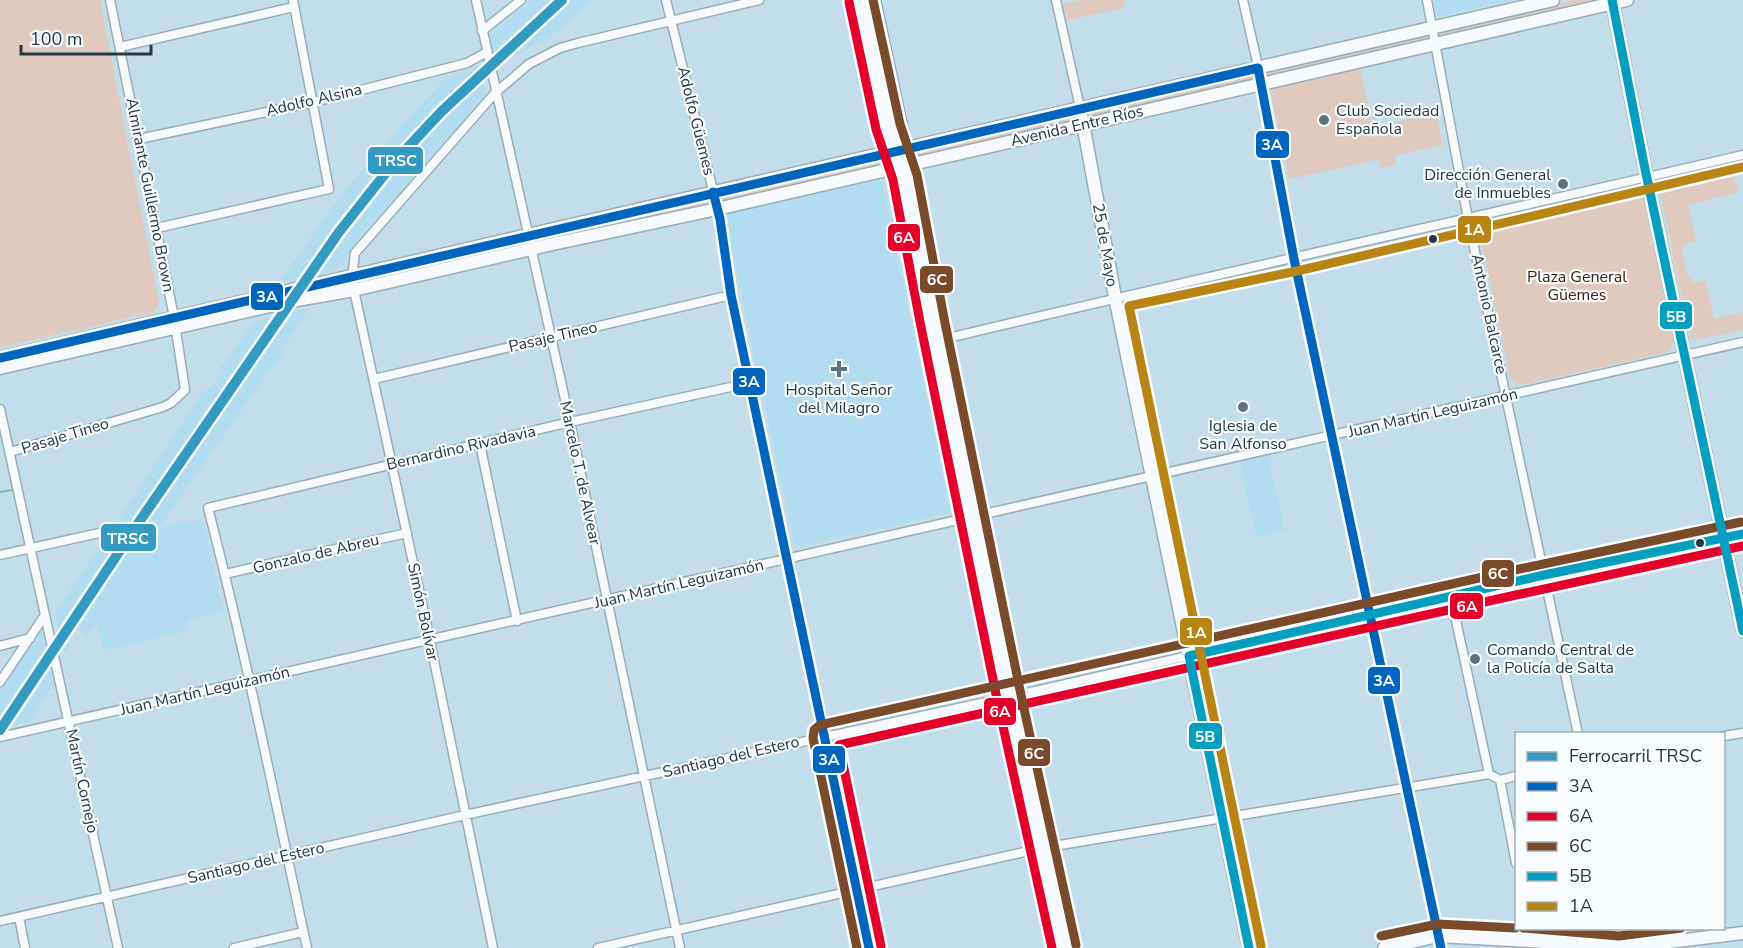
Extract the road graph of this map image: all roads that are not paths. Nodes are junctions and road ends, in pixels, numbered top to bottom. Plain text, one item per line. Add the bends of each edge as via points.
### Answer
1 (110, 0) edge
2 (476, 0) edge
3 (521, 0) edge
4 (666, 0) edge
5 (759, 0) edge
6 (861, 0) edge
7 (874, 0) edge
8 (1056, 0) edge
9 (1243, 0) edge
10 (1428, 0) edge
11 (1553, 0) edge
12 (1627, 0) edge
13 (1612, 2) edge
14 (294, 3) edge
15 (671, 21) junction
16 (1434, 28) junction
17 (482, 31) junction
18 (1437, 44) junction
19 (120, 47) junction
20 (487, 52) junction
21 (1258, 68) junction
22 (1262, 84) junction
23 (495, 93) junction
24 (314, 102) junction
25 (1080, 108) junction
26 (1083, 125) junction
27 (139, 139) junction
28 (901, 151) junction
29 (1743, 155) edge
30 (903, 165) junction
31 (1647, 177) junction
32 (713, 192) junction
33 (717, 209) junction
34 (1468, 219) junction
35 (157, 228) junction
36 (528, 235) junction
37 (531, 249) junction
38 (1294, 258) junction
39 (352, 277) junction
40 (354, 290) junction
41 (731, 295) junction
42 (1115, 297) junction
43 (278, 299) junction
44 (175, 323) junction
45 (550, 338) junction
46 (936, 341) junction
47 (1743, 342) edge
48 (1685, 354) junction
49 (0, 358) edge
50 (0, 368) edge
51 (374, 379) junction
52 (749, 383) junction
53 (185, 390) joint
54 (1506, 396) junction
55 (0, 409) edge
56 (570, 422) junction
57 (1331, 436) junction
58 (480, 444) junction
59 (10, 452) junction
60 (392, 464) junction
61 (1152, 476) junction
62 (972, 516) junction
63 (108, 531) dead end
64 (407, 533) junction
65 (1743, 534) edge
66 (1724, 538) junction
67 (31, 548) junction
68 (0, 555) edge
69 (787, 559) junction
70 (225, 574) junction
71 (1545, 575) junction
72 (1451, 597) junction
73 (607, 600) junction
74 (1371, 614) junction
75 (45, 615) junction
76 (517, 621) junction
77 (1743, 631) edge
78 (30, 638) junction
79 (430, 641) junction
80 (0, 646) edge
81 (1189, 656) junction
82 (249, 680) junction
83 (0, 682) edge
84 (1010, 697) junction
85 (69, 722) junction
86 (1578, 732) edge
87 (1743, 733) edge
88 (825, 736) junction
89 (1725, 736) edge
90 (0, 737) edge
91 (1489, 774) junction
92 (1515, 776) edge
93 (643, 777) junction
94 (1500, 780) junction
95 (1408, 788) junction
96 (465, 815) junction
97 (1223, 817) junction
98 (1042, 848) junction
99 (288, 856) junction
100 (1515, 858) edge
101 (857, 890) junction
102 (107, 897) junction
103 (19, 916) junction
104 (0, 921) edge
105 (676, 930) junction
106 (1616, 930) edge
107 (303, 932) junction
108 (1743, 933) edge
109 (1530, 934) edge
110 (1440, 942) edge
111 (25, 948) edge
112 (118, 948) edge
113 (234, 948) edge
114 (307, 948) edge
115 (493, 948) edge
116 (598, 948) edge
117 (680, 948) edge
118 (870, 948) edge
119 (1064, 948) edge
120 (1249, 948) edge
121 (1384, 948) edge
122 (1619, 948) edge

1 - 19 street, Almirante Guillermo Brown
2 - 17 street, Marcelo T. de Alvear
3 - 17 street
4 - 15 street, Adolfo Güemes
5 - 15 street
6 - 28 main road via 888,127
7 - 28 main road
8 - 25 street, 25 de Mayo
9 - 21 street
10 - 16 street, Antonio Balcarce
11 - 16 main road, Avenida Entre Ríos
12 - 13 main road, Avenida Entre Ríos
13 - 18 main road, Avenida Entre Ríos
13 - 31 main road
14 - 19 street
14 - 24 street
15 - 23 street via 569,45 521,69
15 - 32 street, Adolfo Güemes
16 - 18 street, Antonio Balcarce
16 - 21 main road, Avenida Entre Ríos
17 - 20 street, Marcelo T. de Alvear
18 - 22 main road, Avenida Entre Ríos
18 - 34 street, Antonio Balcarce
19 - 27 street, Almirante Guillermo Brown
20 - 23 street, Marcelo T. de Alvear
20 - 24 street, Adolfo Alsina via 467,63
21 - 22 street
21 - 25 main road, Avenida Entre Ríos
22 - 26 main road, Avenida Entre Ríos
22 - 38 street
23 - 36 street, Marcelo T. de Alvear
23 - 39 street via 355,253
24 - 27 street, Adolfo Alsina
24 - 35 street via 329,189
25 - 26 main road, 25 de Mayo
25 - 28 main road, Avenida Entre Ríos
26 - 30 main road, Avenida Entre Ríos
26 - 42 main road, 25 de Mayo
27 - 35 street, Almirante Guillermo Brown
28 - 30 main road
28 - 32 main road, Avenida Entre Ríos
29 - 31 street
30 - 33 main road, Avenida Entre Ríos
30 - 46 main road
31 - 34 street
31 - 48 main road
32 - 33 street, Adolfo Güemes
32 - 36 main road, Avenida Entre Ríos
33 - 37 main road, Avenida Entre Ríos
33 - 41 street, Adolfo Güemes
34 - 38 street
34 - 54 street, Antonio Balcarce
35 - 44 street, Almirante Guillermo Brown
36 - 37 street, Marcelo T. de Alvear
36 - 39 main road, Avenida Entre Ríos
37 - 40 main road, Avenida Entre Ríos
37 - 45 street, Marcelo T. de Alvear
38 - 42 street
38 - 57 street
39 - 40 street, Simón Bolívar
39 - 43 main road, Avenida Entre Ríos
40 - 43 main road, Avenida Entre Ríos
40 - 51 street, Simón Bolívar
41 - 45 street, Pasaje Tineo
41 - 52 street, Adolfo Güemes
42 - 46 street
42 - 61 main road, 25 de Mayo
43 - 44 main road, Avenida Entre Ríos
44 - 49 main road, Avenida Entre Ríos
44 - 50 main road, Avenida Entre Ríos
44 - 53 street, Almirante Guillermo Brown
45 - 51 street, Pasaje Tineo
45 - 56 street, Marcelo T. de Alvear
46 - 62 main road
47 - 48 street, Juan Martín Leguizamón
48 - 54 street, Juan Martín Leguizamón
48 - 66 main road
51 - 60 street, Simón Bolívar
52 - 56 street, Bernardino Rivadavia
52 - 69 street, Adolfo Güemes
53 - 59 street, Pasaje Tineo via 163,407
54 - 57 street, Juan Martín Leguizamón
54 - 71 street, Antonio Balcarce
55 - 59 street, Martín Cornejo
56 - 58 street, Bernardino Rivadavia
56 - 73 street, Marcelo T. de Alvear
57 - 61 street, Juan Martín Leguizamón
57 - 74 street
58 - 60 street, Bernardino Rivadavia
58 - 76 street
59 - 67 street, Martín Cornejo
60 - 64 street, Simón Bolívar
60 - 70 street, Bernardino Rivadavia via 208,508
61 - 62 street, Juan Martín Leguizamón
61 - 81 main road, 25 de Mayo
62 - 69 street, Juan Martín Leguizamón
62 - 84 main road
63 - 67 street
64 - 70 street, Gonzalo de Abreu
64 - 79 street, Simón Bolívar
65 - 66 street, Santiago del Estero
66 - 71 street, Santiago del Estero
66 - 77 main road
67 - 68 street
67 - 75 street, Martín Cornejo
69 - 73 street, Juan Martín Leguizamón
69 - 88 street, Adolfo Güemes
70 - 82 street
71 - 72 street, Santiago del Estero
71 - 86 street, Antonio Balcarce
72 - 74 street, Santiago del Estero
72 - 91 street
73 - 76 street, Juan Martín Leguizamón
73 - 93 street, Marcelo T. de Alvear
74 - 81 street, Santiago del Estero
74 - 95 street
75 - 78 street
75 - 85 street, Martín Cornejo
76 - 79 street, Juan Martín Leguizamón
78 - 80 street
78 - 83 street
79 - 82 street, Juan Martín Leguizamón
79 - 96 street, Simón Bolívar
81 - 84 street, Santiago del Estero
81 - 97 main road, 25 de Mayo
82 - 85 street, Juan Martín Leguizamón
82 - 99 street
84 - 88 street, Santiago del Estero
84 - 98 main road
85 - 90 street, Juan Martín Leguizamón
85 - 102 street, Martín Cornejo
87 - 89 street
88 - 93 street, Santiago del Estero
88 - 101 street, Adolfo Güemes
91 - 94 street
91 - 95 street
92 - 94 street
93 - 96 street, Santiago del Estero
93 - 105 street, Marcelo T. de Alvear
94 - 100 street
95 - 97 street
95 - 110 street
96 - 99 street, Santiago del Estero
96 - 115 street, Simón Bolívar
97 - 98 street
97 - 120 main road, 25 de Mayo
98 - 101 street
98 - 119 main road
99 - 102 street, Santiago del Estero
99 - 107 street
101 - 105 street
101 - 118 street, Adolfo Güemes
102 - 103 street, Santiago del Estero
102 - 112 street, Martín Cornejo
103 - 104 street, Santiago del Estero
103 - 111 street
105 - 116 street
105 - 117 street, Marcelo T. de Alvear
106 - 122 street
107 - 113 street
107 - 114 street
108 - 122 main road
109 - 110 main road
109 - 122 main road
110 - 121 main road

